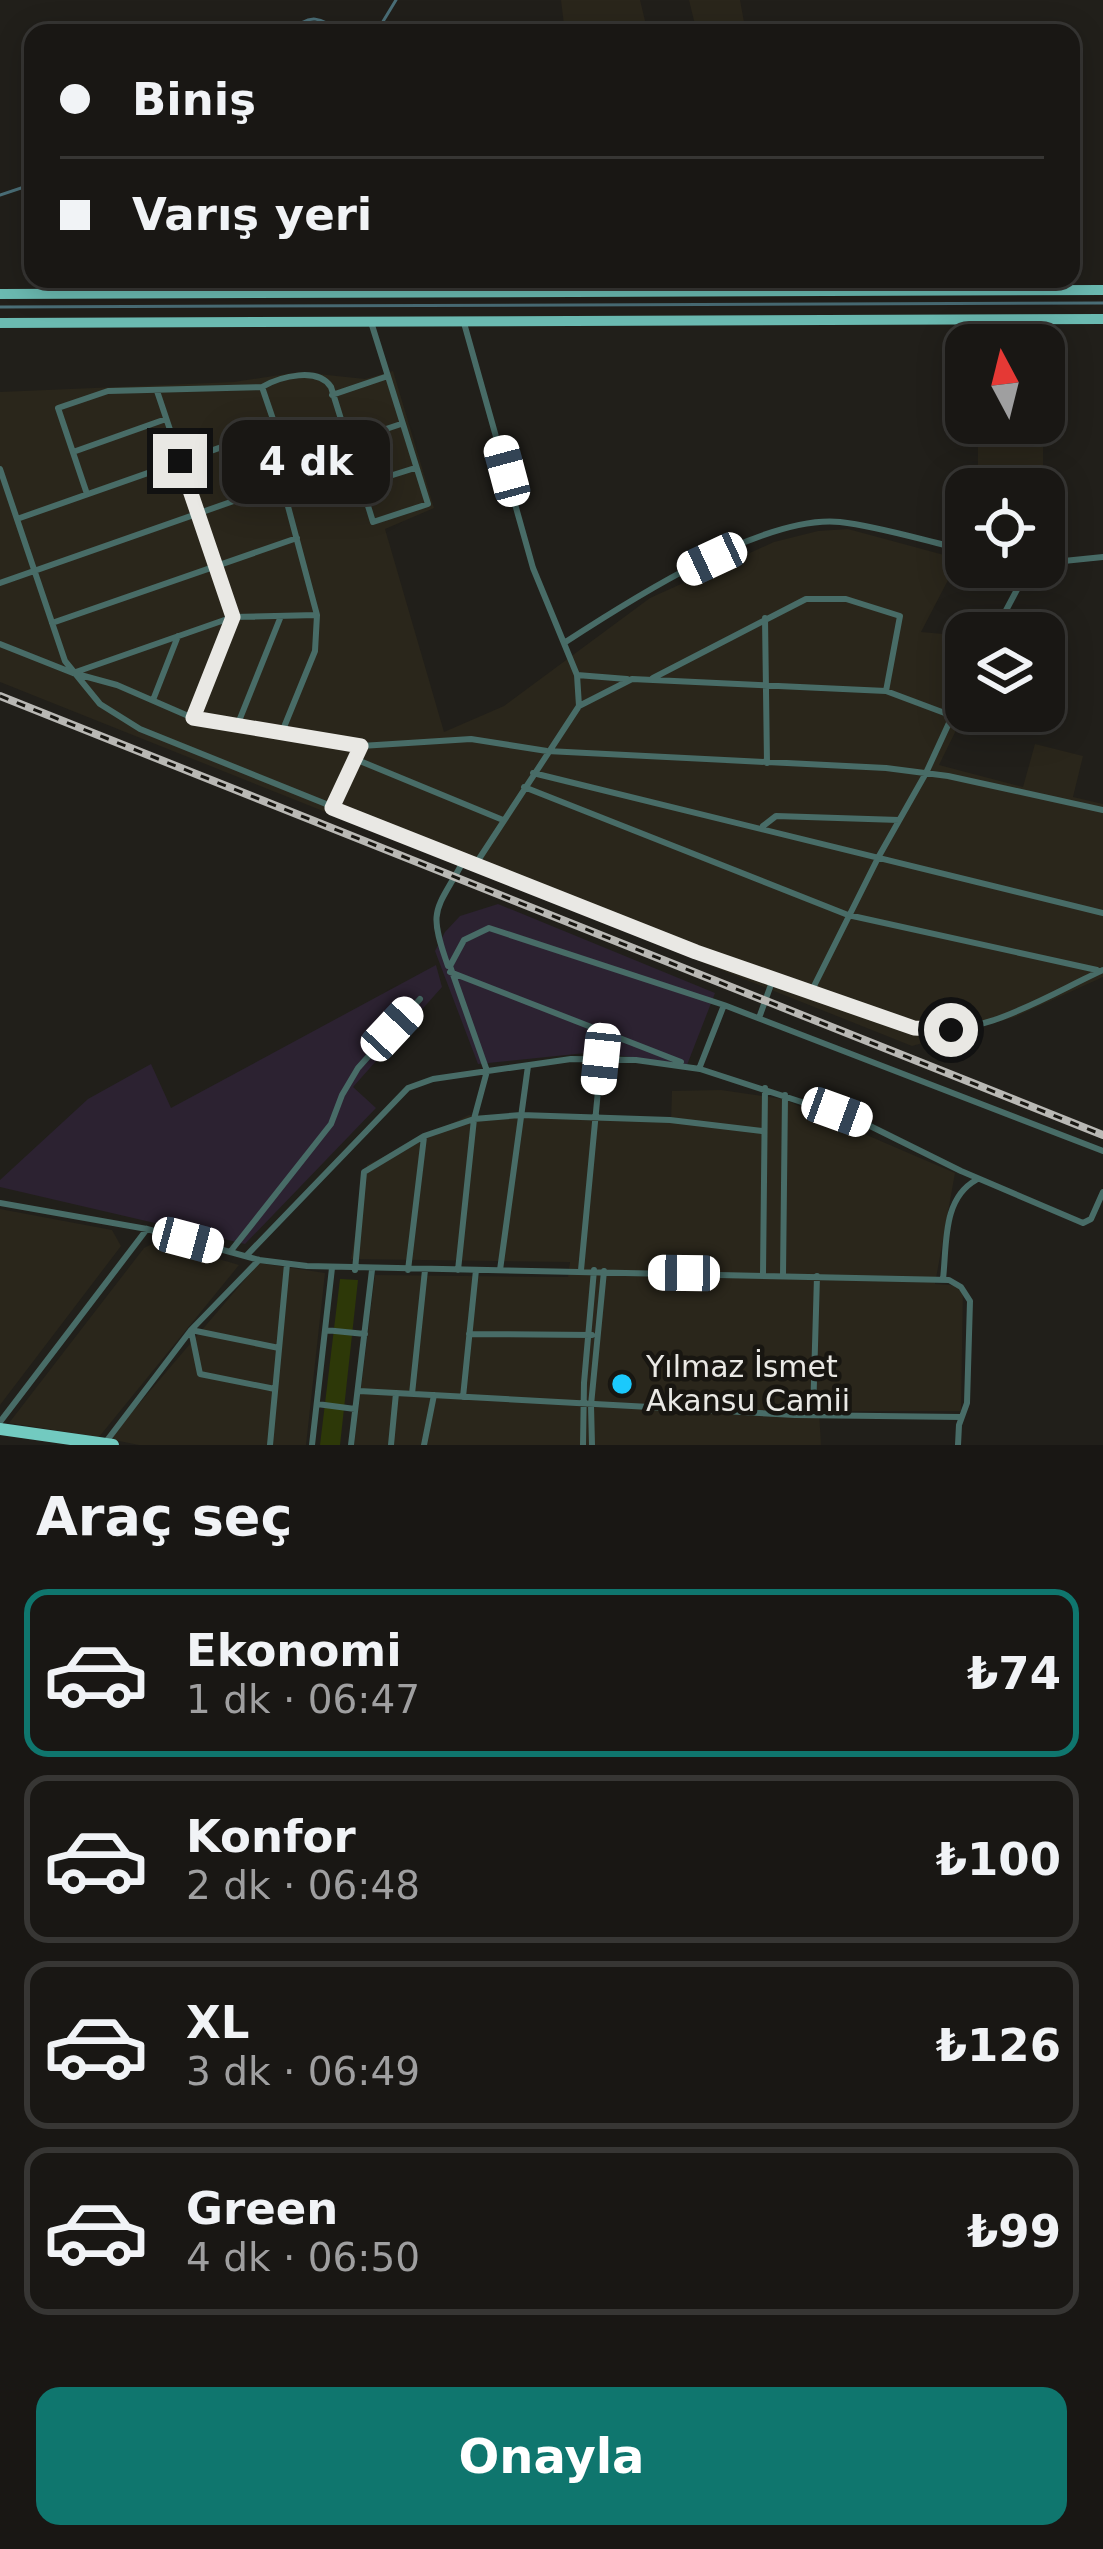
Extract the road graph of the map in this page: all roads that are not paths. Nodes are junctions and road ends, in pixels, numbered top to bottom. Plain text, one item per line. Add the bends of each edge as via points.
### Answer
1 (1103, 290) edge
2 (0, 294) edge
3 (1103, 319) edge
4 (371, 322) junction
5 (0, 323) edge
6 (464, 323) junction
7 (386, 377) junction
8 (262, 386) junction
9 (157, 392) junction
10 (332, 394) junction
11 (166, 419) junction
12 (401, 424) junction
13 (277, 428) junction
14 (347, 442) junction
15 (73, 452) junction
16 (180, 461) junction
17 (416, 467) junction
18 (0, 469) edge
19 (282, 484) junction
20 (361, 485) junction
21 (87, 494) junction
22 (10, 500) junction
23 (0, 503) edge
24 (198, 514) junction
25 (17, 518) junction
26 (297, 538) junction
27 (945, 545) edge
28 (1103, 557) edge
29 (1065, 561) edge
30 (216, 566) junction
31 (34, 571) junction
32 (0, 583) edge
33 (317, 615) junction
34 (281, 616) junction
35 (233, 617) junction
36 (765, 618) junction
37 (52, 623) junction
38 (178, 636) junction
39 (564, 643) junction
40 (0, 644) edge
41 (73, 673) junction
42 (577, 675) junction
43 (632, 679) junction
44 (649, 680) junction
45 (767, 685) junction
46 (886, 691) junction
47 (152, 700) junction
48 (579, 706) junction
49 (945, 713) edge
50 (193, 718) junction
51 (237, 726) junction
52 (945, 727) edge
53 (282, 732) junction
54 (361, 746) junction
55 (547, 751) junction
56 (355, 759) junction
57 (767, 763) junction
58 (926, 772) junction
59 (533, 773) junction
60 (524, 787) junction
61 (332, 808) junction
62 (1103, 810) edge
63 (503, 820) junction
64 (899, 820) junction
65 (762, 828) junction
66 (879, 856) junction
67 (464, 860) junction
68 (475, 865) junction
69 (1103, 913) edge
70 (848, 915) junction
71 (1102, 970) edge
72 (450, 972) junction
73 (773, 979) junction
74 (811, 992) junction
75 (420, 999) dead end
76 (724, 1005) junction
77 (759, 1018) junction
78 (601, 1059) junction
79 (528, 1064) junction
80 (700, 1069) junction
81 (487, 1071) junction
82 (766, 1088) junction
83 (785, 1095) junction
84 (521, 1115) junction
85 (596, 1118) junction
86 (474, 1119) junction
87 (762, 1131) junction
88 (424, 1136) junction
89 (1103, 1151) edge
90 (980, 1179) junction
91 (1103, 1192) edge
92 (0, 1203) edge
93 (147, 1229) junction
94 (230, 1252) junction
95 (246, 1256) junction
96 (259, 1260) junction
97 (287, 1264) junction
98 (332, 1268) junction
99 (355, 1270) junction
100 (372, 1270) junction
101 (408, 1270) junction
102 (425, 1270) junction
103 (458, 1270) junction
104 (476, 1270) junction
105 (500, 1270) junction
106 (581, 1270) junction
107 (594, 1270) junction
108 (604, 1270) junction
109 (764, 1274) junction
110 (783, 1275) junction
111 (818, 1276) junction
112 (943, 1279) junction
113 (191, 1330) junction
114 (325, 1330) junction
115 (365, 1334) junction
116 (470, 1334) junction
117 (588, 1335) junction
118 (598, 1336) junction
119 (279, 1348) junction
120 (275, 1389) junction
121 (359, 1390) junction
122 (397, 1393) junction
123 (412, 1394) junction
124 (434, 1395) junction
125 (463, 1397) junction
126 (317, 1404) junction
127 (588, 1405) junction
128 (356, 1409) junction
129 (813, 1415) junction
130 (961, 1417) junction
131 (0, 1425) edge
132 (109, 1444) edge
133 (270, 1445) edge
134 (313, 1445) edge
135 (351, 1445) edge
136 (391, 1445) edge
137 (424, 1445) edge
138 (588, 1445) edge
139 (958, 1445) edge

1 - 2 main road
3 - 6 main road
4 - 5 main road
4 - 6 main road
4 - 7 street
6 - 39 street via 533,568
7 - 10 street
7 - 12 street
8 - 9 street
8 - 10 street via 318,375
8 - 13 street
9 - 11 street
9 - 15 street via 107,391 58,409
10 - 14 street
11 - 15 street
11 - 16 street
12 - 14 street
12 - 17 street
13 - 16 street
13 - 19 street
14 - 20 street
15 - 21 street
16 - 21 street
16 - 24 street
17 - 20 street
17 - 20 street via 428,504 373,522
18 - 22 street
19 - 24 street
19 - 26 street
21 - 25 street
22 - 23 street
22 - 25 street
24 - 30 street
24 - 31 street
25 - 31 street
26 - 30 street
26 - 33 street
27 - 39 street via 837,522 793,529 647,590
28 - 29 street
30 - 35 street
30 - 37 street
31 - 32 street
31 - 37 street
33 - 34 street
33 - 53 street via 315,651
34 - 35 street
34 - 51 street
35 - 38 street
35 - 50 street
36 - 44 street
36 - 45 street
36 - 46 street via 806,599 846,599 899,616
37 - 41 street
38 - 41 street
38 - 47 street
39 - 42 street
40 - 41 street
41 - 47 street
41 - 61 street via 129,724
42 - 43 street
42 - 48 street
43 - 44 street
43 - 48 street
44 - 45 street
45 - 46 street
45 - 57 street
46 - 49 street
47 - 50 street
48 - 55 street
50 - 51 street
51 - 53 street
52 - 58 street
53 - 54 street
54 - 55 street via 471,739
54 - 56 street
55 - 57 street
55 - 59 street
56 - 61 street
56 - 63 street
57 - 58 street
58 - 62 street
58 - 64 street
59 - 60 street
59 - 65 street
60 - 63 street
60 - 70 street
61 - 67 street
63 - 68 street
64 - 65 street via 776,816
64 - 66 street
65 - 66 street
66 - 69 street
66 - 70 street
67 - 68 street
67 - 72 street via 435,910
68 - 73 street
70 - 71 street
70 - 74 street
71 - 74 street via 951,1030 914,1028
72 - 76 street via 464,940 495,928
72 - 80 street
72 - 81 street
73 - 74 street
73 - 77 street
75 - 94 street via 358,1068 331,1124
76 - 77 street
76 - 80 street
77 - 89 street
78 - 79 street
78 - 80 street
78 - 85 street
79 - 81 street
79 - 84 street
80 - 82 street
81 - 86 street
81 - 95 street via 402,1092
82 - 83 street
82 - 87 street
83 - 90 street via 882,1130
83 - 110 street
84 - 85 street
84 - 86 street
84 - 105 street
85 - 87 street
85 - 106 street
86 - 88 street
86 - 103 street
87 - 109 street
88 - 99 street via 364,1172
88 - 101 street
90 - 91 street via 1083,1223
90 - 112 street via 953,1204
92 - 93 street
93 - 94 street
93 - 131 street
94 - 95 street
95 - 96 street
96 - 97 street
96 - 113 street
97 - 98 street
97 - 119 street
98 - 99 street
98 - 114 street
99 - 100 street
100 - 101 street
100 - 115 street
101 - 102 street
102 - 103 street
102 - 123 street
103 - 104 street
104 - 105 street
104 - 116 street
105 - 106 street
106 - 107 street
107 - 108 street
107 - 117 street
108 - 109 street
108 - 118 street
109 - 110 street
110 - 111 street
111 - 112 street
111 - 129 street
112 - 130 street via 970,1301
113 - 119 street
113 - 120 street via 200,1374
113 - 132 street
114 - 115 street
114 - 126 street
115 - 121 street
116 - 117 street
116 - 125 street
117 - 118 street
117 - 127 street
118 - 127 street
119 - 120 street
120 - 133 street
121 - 122 street
121 - 128 street
122 - 123 street
122 - 136 street
123 - 124 street
124 - 125 street
124 - 137 street
125 - 127 street
126 - 128 street
126 - 134 street
127 - 129 street
127 - 138 street
128 - 135 street
129 - 130 street
130 - 139 street
131 - 132 highway

